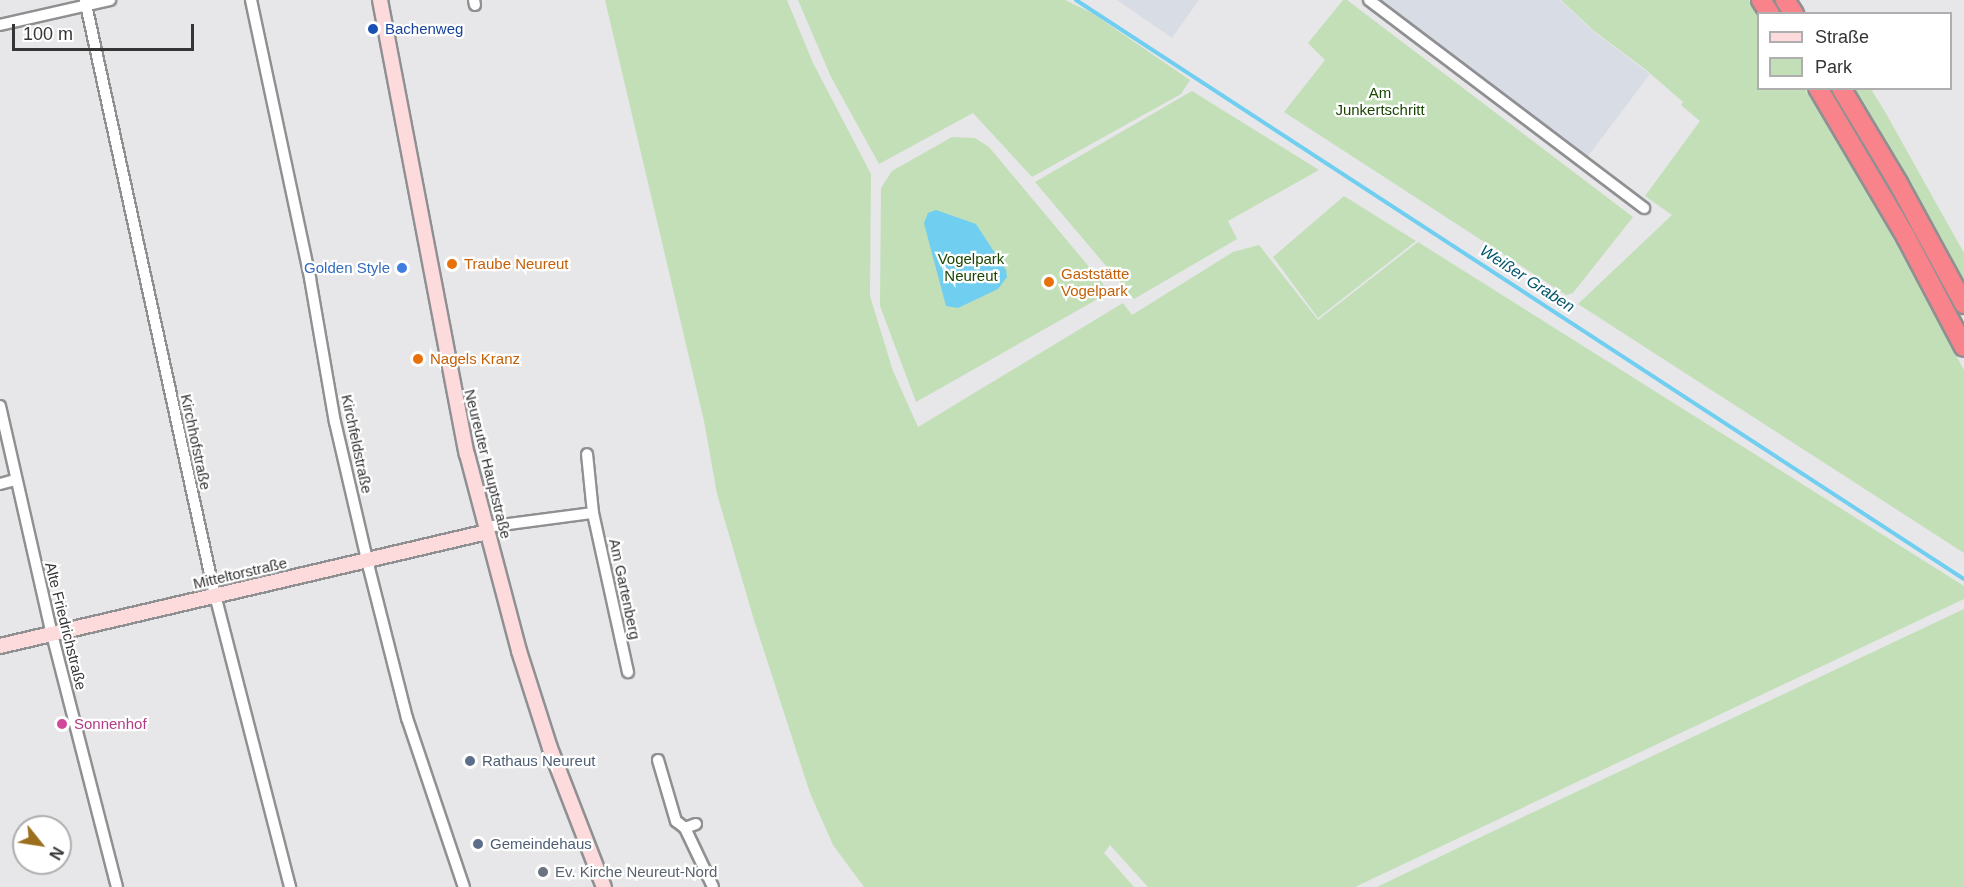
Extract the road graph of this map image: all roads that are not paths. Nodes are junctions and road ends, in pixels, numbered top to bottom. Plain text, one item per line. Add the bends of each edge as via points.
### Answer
1 (110, 0) edge
2 (251, 0) edge
3 (380, 0) edge
4 (1369, 0) edge
5 (85, 3) edge
6 (0, 25) edge
7 (1819, 90) edge
8 (1842, 90) edge
9 (1644, 208) dead end
10 (1964, 304) edge
11 (1964, 347) edge
12 (0, 406) edge
13 (587, 454) dead end
14 (15, 480) junction
15 (0, 484) edge
16 (593, 513) junction
17 (486, 530) junction
18 (367, 560) junction
19 (215, 596) junction
20 (52, 634) junction
21 (0, 646) edge
22 (628, 672) dead end
23 (658, 760) dead end
24 (117, 887) edge
25 (290, 887) edge
26 (464, 887) edge
27 (604, 887) edge
28 (713, 887) edge

1 - 5 street
2 - 18 street, Kirchfeldstraße via 310,278 335,422
3 - 17 street, Neureuter Hauptstraße via 459,424
4 - 9 street
5 - 6 street
5 - 19 street, Kirchhofstraße
7 - 11 highway
8 - 10 highway
12 - 14 street, Alte Friedrichstraße
13 - 16 street, Am Gartenberg
14 - 15 street
14 - 20 street, Alte Friedrichstraße
16 - 17 street
16 - 22 street, Am Gartenberg
17 - 18 street, Mitteltorstraße
17 - 27 street, Neureuter Hauptstraße via 547,738
18 - 19 street, Mitteltorstraße
18 - 26 street, Kirchfeldstraße via 407,718
19 - 20 street, Mitteltorstraße
19 - 25 street, Kirchhofstraße
20 - 21 street, Mitteltorstraße
20 - 24 street, Alte Friedrichstraße
23 - 28 street via 676,821 691,826

